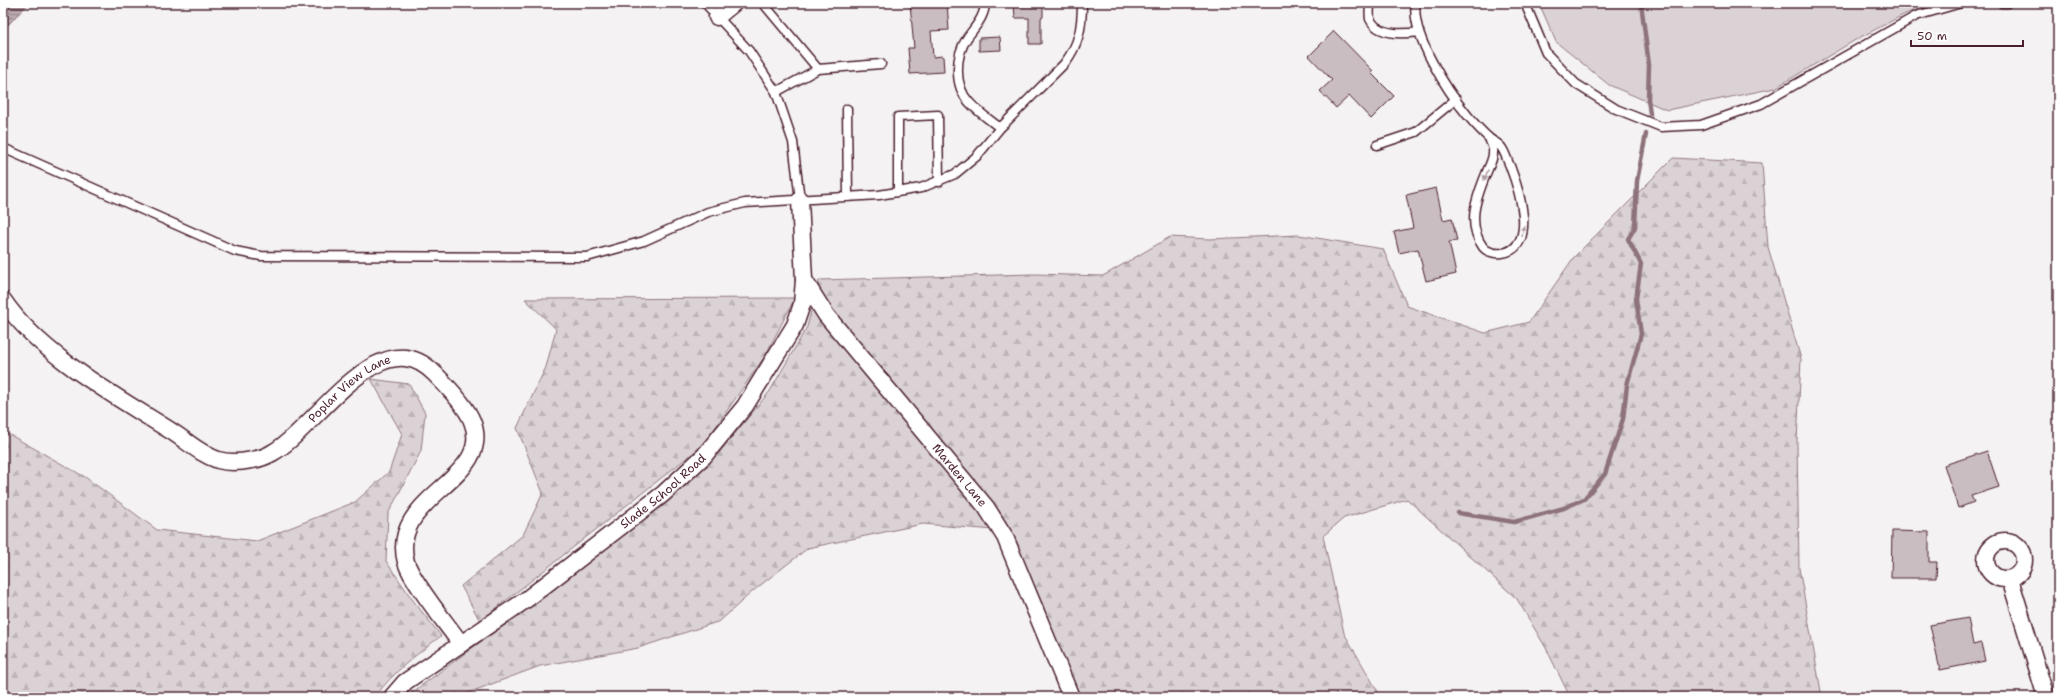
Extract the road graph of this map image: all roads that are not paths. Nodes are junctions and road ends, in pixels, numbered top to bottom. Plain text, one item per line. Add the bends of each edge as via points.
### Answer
1 (705, 3) edge
2 (734, 3) edge
3 (763, 3) edge
4 (985, 3) edge
5 (1082, 3) edge
6 (1370, 3) edge
7 (1416, 3) edge
8 (1525, 3) edge
9 (1961, 3) edge
10 (2002, 3) edge
11 (2007, 3) edge
12 (717, 18) junction
13 (1419, 32) junction
14 (881, 64) dead end
15 (818, 69) junction
16 (776, 92) junction
17 (1456, 99) junction
18 (847, 109) dead end
19 (1000, 128) junction
20 (1489, 138) junction
21 (1377, 145) dead end
22 (3, 148) edge
23 (939, 182) junction
24 (898, 192) junction
25 (848, 196) junction
26 (800, 200) junction
27 (804, 280) junction
28 (3, 300) edge
29 (2010, 579) dead end
30 (461, 644) junction
31 (392, 697) edge
32 (1071, 697) edge
33 (2046, 697) edge

1 - 12 lane
2 - 12 street
3 - 15 lane
4 - 19 lane via 978,23 959,56 958,74 968,101
5 - 19 lane via 1080,32 1072,53
6 - 13 lane via 1370,19 1378,27 1396,33
7 - 13 lane
8 - 9 lane via 1546,53 1576,84 1616,109 1661,126 1701,125 1761,104 1916,16
10 - 11 lane
12 - 16 lane via 749,50
13 - 17 lane via 1441,79
14 - 15 lane
15 - 16 lane
16 - 26 lane via 793,142
17 - 20 lane
17 - 21 lane via 1416,132
18 - 25 lane
19 - 23 lane via 977,156 955,174
20 -> 20 lane via 1493,150 1492,160 1477,198 1474,221 1477,236 1484,248 1502,253 1511,251 1518,244 1524,227 1522,209 1501,146
22 - 26 lane via 202,238 235,251 262,256 587,257 644,241 708,212 745,203
23 - 24 lane
23 - 24 lane via 938,115 898,117
24 - 25 lane
25 - 26 lane
26 - 27 street, Slade School Road
27 - 30 street, Slade School Road via 802,304 796,325 745,406 704,456 663,494 527,599
27 - 32 street, Marden Lane via 826,316 986,507 1004,537
28 - 30 street, Poplar View Lane via 33,335 58,356 197,450 219,460 253,460 272,453 290,440 356,376 375,364 388,359 402,358 426,365 468,414 475,431 475,441 471,456 458,473 420,508 410,521 404,550 413,576
29 - 33 street
30 - 31 street, Slade School Road via 404,682

